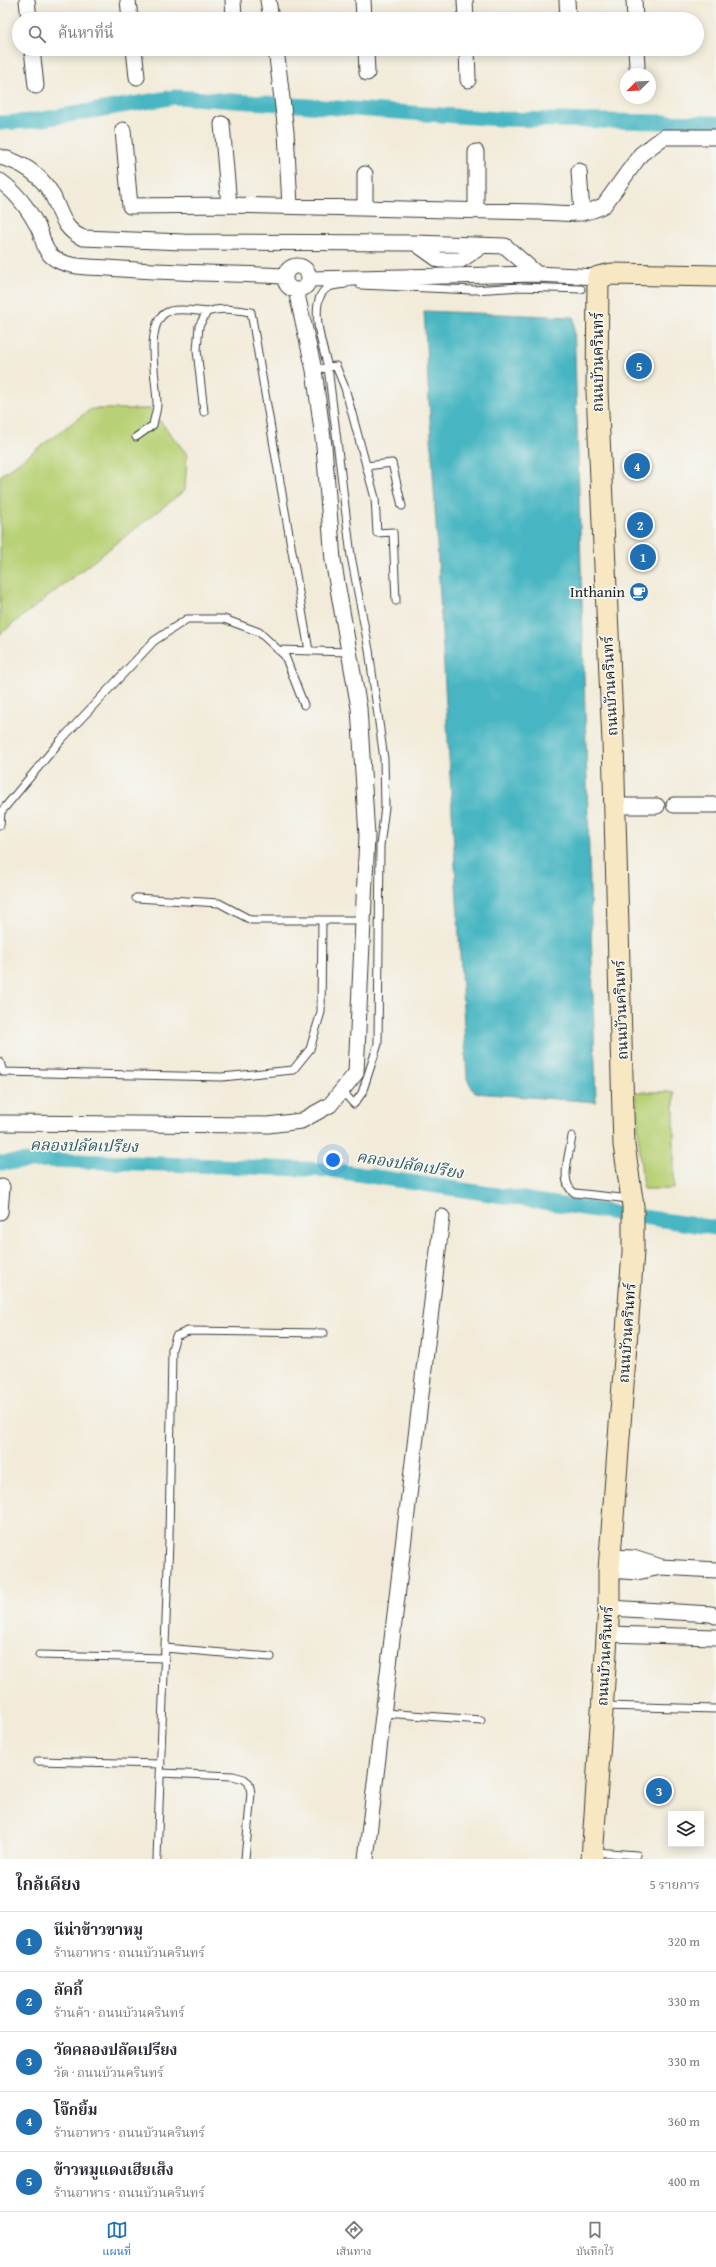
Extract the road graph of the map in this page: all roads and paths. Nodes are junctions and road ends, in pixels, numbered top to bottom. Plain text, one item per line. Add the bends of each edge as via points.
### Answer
1 (27, 0) edge
2 (128, 0) edge
3 (233, 0) edge
4 (268, 0) edge
5 (364, 0) edge
6 (465, 0) edge
7 (567, 0) edge
8 (634, 0) edge
9 (28, 12) edge
10 (129, 12) edge
11 (234, 12) edge
12 (270, 12) edge
13 (364, 12) edge
14 (466, 12) edge
15 (568, 12) edge
16 (635, 12) edge
17 (33, 56) edge
18 (135, 56) edge
19 (277, 56) edge
20 (366, 56) edge
21 (467, 56) edge
22 (636, 56) edge
23 (637, 66) dead end
24 (367, 73) dead end
25 (137, 77) dead end
26 (468, 80) dead end
27 (36, 86) dead end
28 (222, 124) dead end
29 (123, 130) dead end
30 (716, 137) edge
31 (476, 152) dead end
32 (0, 157) edge
33 (579, 171) dead end
34 (365, 174) dead end
35 (0, 181) edge
36 (229, 205) junction
37 (290, 206) junction
38 (365, 208) junction
39 (476, 211) junction
40 (582, 213) junction
41 (537, 274) junction
42 (285, 276) junction
43 (716, 276) edge
44 (598, 277) junction
45 (310, 279) junction
46 (581, 289) dead end
47 (296, 290) junction
48 (207, 312) junction
49 (321, 369) junction
50 (204, 412) dead end
51 (136, 437) dead end
52 (366, 466) junction
53 (402, 506) dead end
54 (396, 601) dead end
55 (278, 650) junction
56 (309, 651) junction
57 (349, 652) junction
58 (304, 705) dead end
59 (674, 805) dead end
60 (716, 805) edge
61 (615, 806) junction
62 (657, 806) dead end
63 (0, 825) edge
64 (136, 898) dead end
65 (322, 920) junction
66 (363, 920) junction
67 (0, 1062) edge
68 (342, 1092) junction
69 (0, 1123) edge
70 (572, 1136) dead end
71 (2, 1187) dead end
72 (633, 1203) junction
73 (0, 1212) edge
74 (442, 1217) dead end
75 (324, 1333) dead end
76 (610, 1563) junction
77 (716, 1570) edge
78 (609, 1608) junction
79 (716, 1616) edge
80 (607, 1634) junction
81 (716, 1637) edge
82 (165, 1648) junction
83 (39, 1655) dead end
84 (271, 1657) dead end
85 (165, 1658) junction
86 (602, 1706) junction
87 (716, 1709) edge
88 (384, 1713) junction
89 (481, 1720) dead end
90 (38, 1761) dead end
91 (161, 1764) junction
92 (160, 1773) junction
93 (637, 1855) dead end
94 (593, 1856) edge
95 (157, 1859) edge
96 (245, 1859) edge
97 (366, 1859) edge

1 - 9 street
2 - 10 street
3 - 11 street
4 - 12 street
5 - 13 street
6 - 14 street
7 - 15 street
8 - 16 street
17 - 27 street
18 - 25 street
19 - 37 street via 286,132
20 - 24 street
21 - 26 street
22 - 23 street
28 - 36 street
29 - 36 street via 130,206
30 - 40 street via 664,137 641,154 604,205
31 - 39 street
32 - 41 street via 32,169 50,192 64,223 73,234 83,238 183,242 415,243 439,260 461,260 482,246 505,246
33 - 40 street
34 - 38 street
35 - 42 street via 12,190 27,209 39,229 42,244 57,260 77,266 127,270
36 - 37 street
37 - 38 street
38 - 39 street
39 - 40 street
41 - 44 street
41 - 45 street
42 - 45 street via 290,268 299,265 307,270
42 - 47 street via 288,285
43 - 44 street via 612,274
44 - 61 street, ถนนบัวนครินทร์ via 598,399
45 - 47 street via 305,287
46 - 49 lane via 521,287 473,290 346,284 329,287 318,299
47 - 49 street
48 - 50 lane via 199,326 197,350
48 - 51 lane via 182,309 169,311 158,318 153,333 157,406 153,425
48 - 56 lane via 232,309 251,312 254,319
49 - 52 lane via 336,366 345,388
49 - 57 street via 333,560
49 - 68 lane via 351,556 370,650 381,736 385,807 380,846 378,1044 362,1092 354,1104
52 - 53 lane via 392,463
52 - 54 lane via 375,498 376,533 393,532
55 - 56 lane
55 - 58 lane via 285,656
55 - 63 lane via 259,632 224,619 187,619 154,640 61,740 1,812
56 - 57 lane
57 - 66 street via 359,708 366,836
59 - 60 street
61 - 62 street
61 - 72 street, ถนนบัวนครินทร์ via 624,1145
64 - 65 lane via 219,903 251,920
65 - 66 lane
65 - 67 lane via 321,1012 310,1048 293,1070 222,1077 3,1072
66 - 68 street via 356,1073
68 - 69 street via 330,1105 301,1121 268,1125
70 - 72 lane via 565,1183 569,1190
71 - 73 street
72 - 76 street, ถนนบัวนครินทร์ via 633,1252
74 - 88 street
75 - 82 lane via 188,1331 176,1336 172,1349
76 - 77 street via 633,1558 661,1567
76 - 78 street, ถนนบัวนครินทร์
78 - 79 street
78 - 80 street, ถนนบัวนครินทร์
80 - 81 street
80 - 86 street, ถนนบัวนครินทร์
82 - 84 lane
82 - 85 lane
83 - 85 lane
85 - 91 lane
86 - 87 lane
86 - 94 street, ถนนบัวนครินทร์
88 - 89 lane
88 - 97 street
90 - 91 lane
91 - 92 lane
92 - 95 lane
92 - 96 lane via 233,1776 249,1783 251,1793
93 - 94 lane

